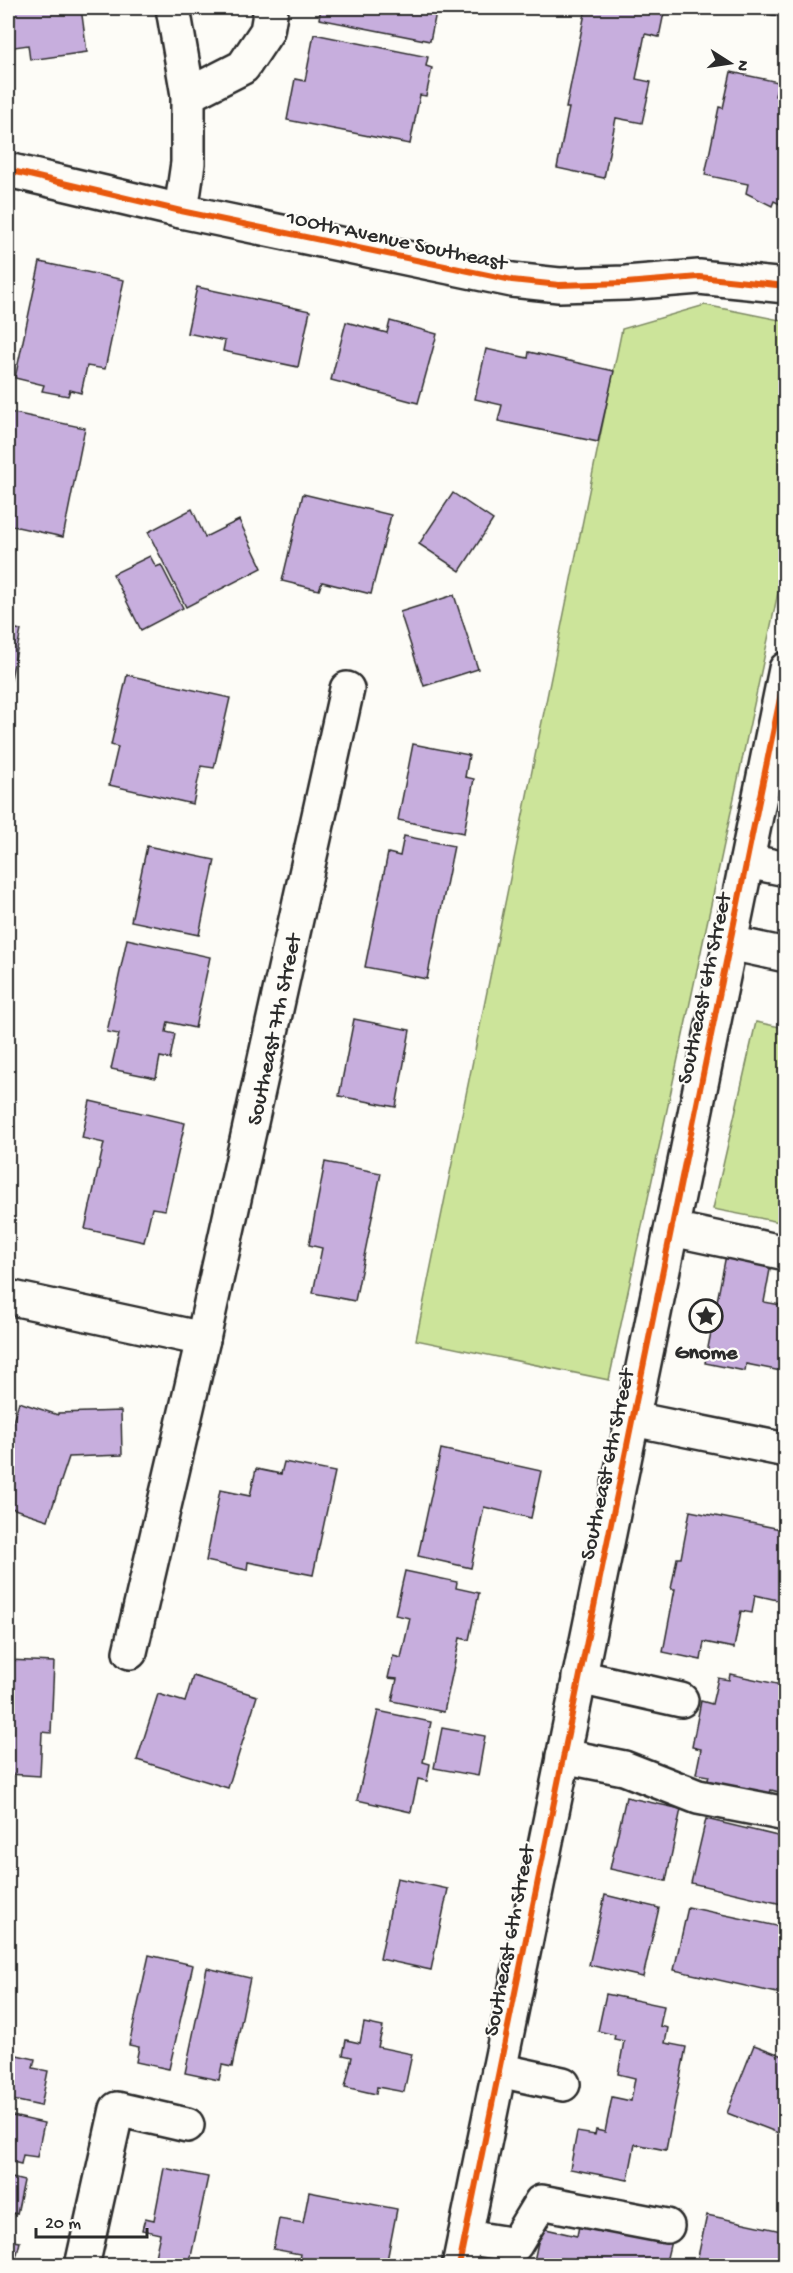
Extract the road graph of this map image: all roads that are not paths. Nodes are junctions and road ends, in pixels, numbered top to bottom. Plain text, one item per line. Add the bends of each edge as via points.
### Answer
1 (173, 8) edge
2 (271, 8) edge
3 (188, 95) junction
4 (8, 170) edge
5 (181, 211) junction
6 (786, 286) edge
7 (786, 669) edge
8 (347, 689) dead end
9 (747, 861) junction
10 (786, 868) edge
11 (730, 943) junction
12 (786, 955) edge
13 (672, 1229) junction
14 (786, 1253) edge
15 (8, 1297) edge
16 (200, 1354) junction
17 (633, 1419) junction
18 (786, 1450) edge
19 (130, 1652) dead end
20 (579, 1677) junction
21 (681, 1700) dead end
22 (563, 1756) junction
23 (786, 1814) edge
24 (499, 2070) junction
25 (563, 2084) dead end
26 (187, 2125) dead end
27 (667, 2226) dead end
28 (462, 2251) edge
29 (82, 2265) edge

1 - 3 street
2 - 3 street via 267,31 243,68
3 - 5 street via 188,163
4 - 5 street, 100th Avenue Southeast
5 - 6 street, 100th Avenue Southeast via 512,280 559,285 699,277
7 - 9 street, Southeast 6th Street
8 - 16 street, Southeast 7th Street
9 - 10 street
9 - 11 street, Southeast 6th Street
11 - 12 street
11 - 13 street, Southeast 6th Street
13 - 14 street
13 - 17 street, Southeast 6th Street
15 - 16 street
16 - 19 street, Southeast 7th Street
17 - 18 street
17 - 20 street, Southeast 6th Street
20 - 21 street
20 - 22 street, Southeast 6th Street
22 - 23 street via 624,1768 698,1797
22 - 24 street, Southeast 6th Street
24 - 25 street
24 - 28 street, Southeast 6th Street
26 - 29 street via 117,2109
27 - 28 street via 541,2202 515,2245

